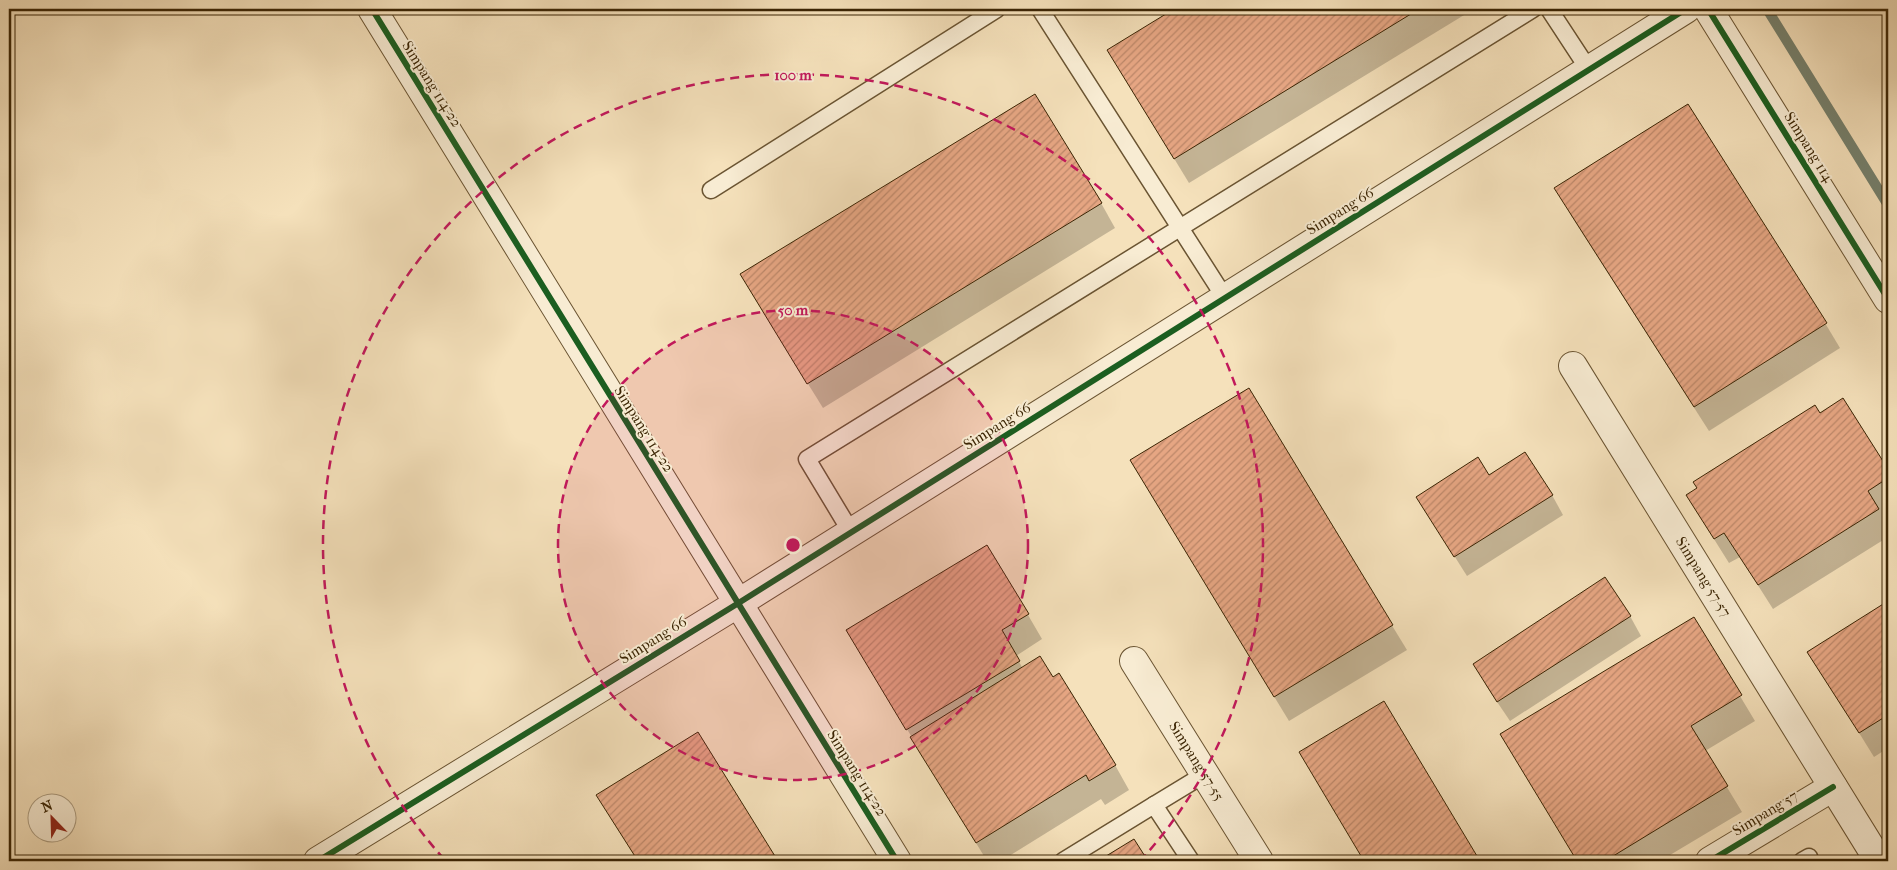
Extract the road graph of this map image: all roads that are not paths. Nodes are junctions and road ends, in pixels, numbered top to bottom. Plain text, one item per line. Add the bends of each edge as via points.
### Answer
1 (372, 9) edge
2 (997, 9) edge
3 (1040, 9) edge
4 (1532, 9) edge
5 (1550, 9) edge
6 (1686, 9) edge
7 (1708, 9) edge
8 (1590, 70) junction
9 (711, 190) dead end
10 (1180, 228) junction
11 (1225, 298) junction
12 (1888, 299) edge
13 (1573, 366) dead end
14 (851, 532) junction
15 (737, 604) junction
16 (1134, 661) dead end
17 (1205, 774) junction
18 (1833, 787) junction
19 (1154, 805) junction
20 (318, 861) edge
21 (897, 861) edge
22 (1063, 861) edge
23 (1191, 861) edge
24 (1259, 861) edge
25 (1710, 861) edge
26 (1879, 861) edge

1 - 15 street, Simpang 114-22
2 - 9 lane
3 - 10 lane
4 - 10 lane
5 - 8 lane
6 - 8 street, Simpang 66
7 - 12 street, Simpang 114
8 - 11 street, Simpang 66
10 - 11 lane
10 - 14 lane via 806,459
11 - 14 street, Simpang 66
13 - 18 street, Simpang 57-57
14 - 15 street, Simpang 66
15 - 20 street, Simpang 66
15 - 21 street, Simpang 114-22
16 - 17 street, Simpang 57-55
17 - 19 lane
17 - 24 street, Simpang 57-55
18 - 25 street, Simpang 57
18 - 26 street, Simpang 57-57
19 - 22 lane
19 - 23 lane

